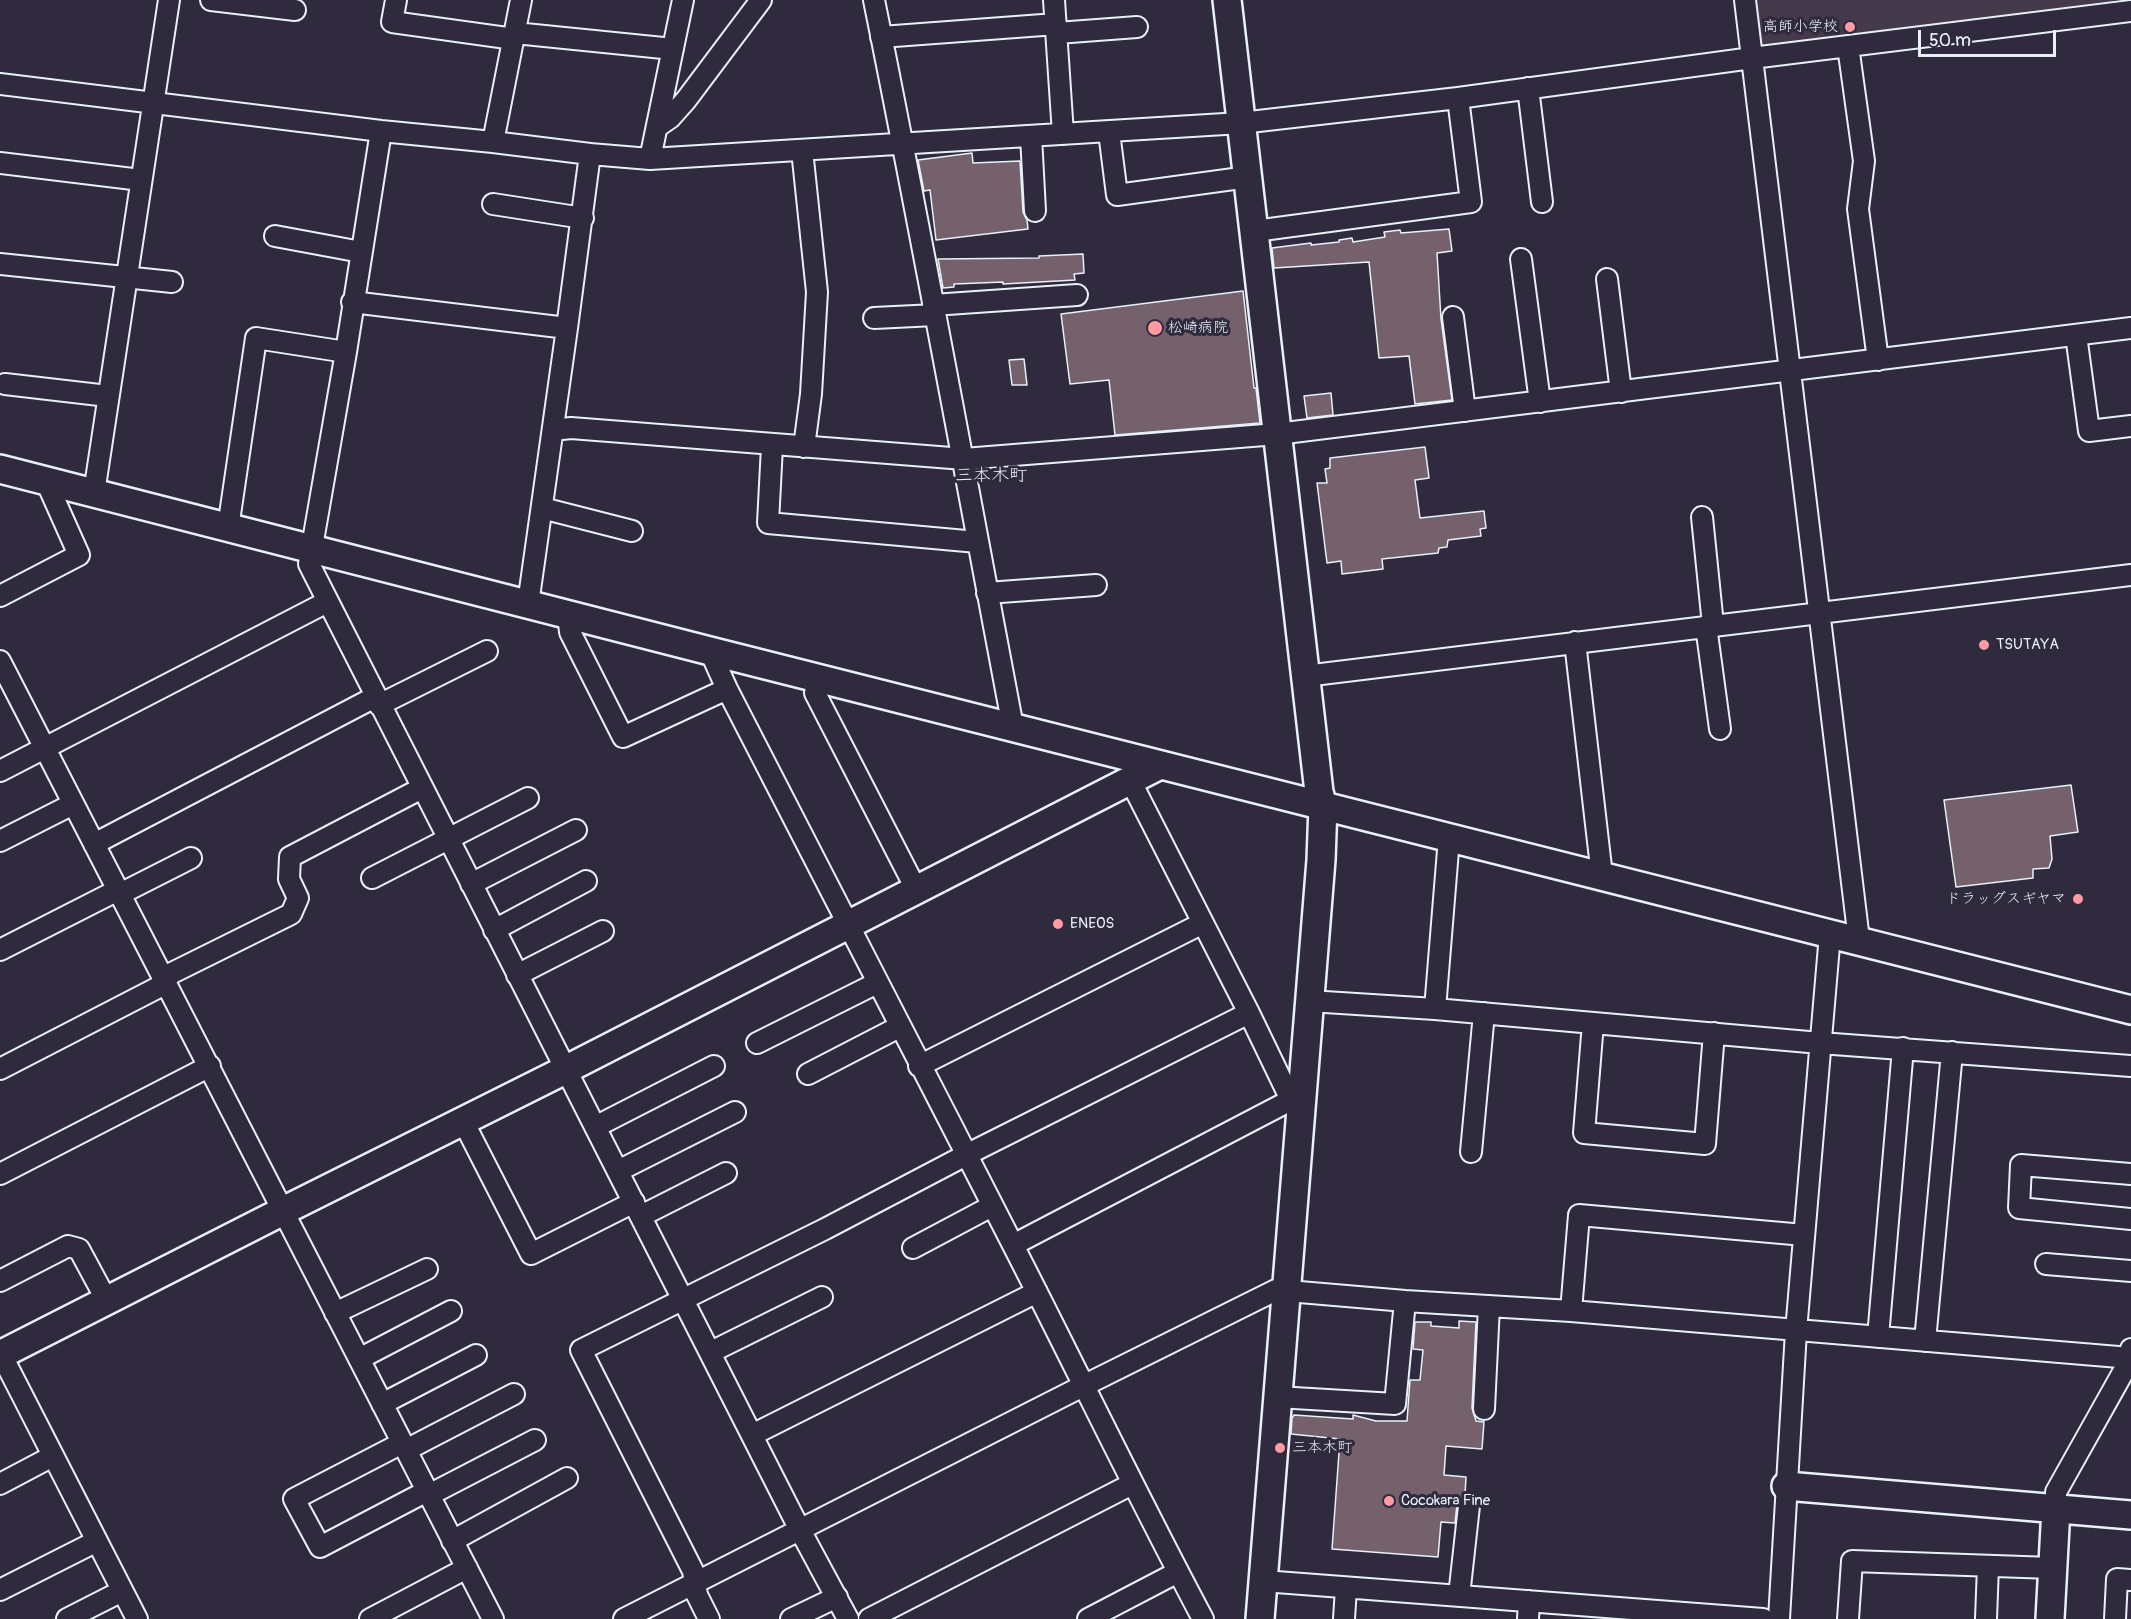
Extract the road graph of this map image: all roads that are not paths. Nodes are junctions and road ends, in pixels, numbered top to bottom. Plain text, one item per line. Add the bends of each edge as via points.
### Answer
1 (169, 0) edge
2 (211, 0) edge
3 (396, 0) edge
4 (521, 0) edge
5 (683, 0) edge
6 (761, 0) edge
7 (874, 0) edge
8 (1054, 0) edge
9 (1227, 0) edge
10 (1745, 0) edge
11 (2126, 8) edge
12 (295, 10) dead end
13 (1137, 27) dead end
14 (1056, 29) junction
15 (514, 36) junction
16 (881, 37) junction
17 (1848, 46) junction
18 (673, 49) junction
19 (1752, 58) junction
20 (0, 84) edge
21 (1528, 88) junction
22 (1458, 98) junction
23 (153, 102) junction
24 (1241, 123) junction
25 (657, 127) junction
26 (381, 131) junction
27 (1109, 132) junction
28 (1063, 134) junction
29 (1031, 136) junction
30 (493, 142) junction
31 (902, 143) junction
32 (802, 150) junction
33 (590, 154) junction
34 (650, 159) junction
35 (0, 164) edge
36 (1248, 177) junction
37 (141, 180) junction
38 (1542, 202) dead end
39 (493, 204) dead end
40 (1035, 211) dead end
41 (582, 218) junction
42 (1255, 231) junction
43 (275, 236) dead end
44 (361, 252) junction
45 (1521, 259) dead end
46 (0, 264) edge
47 (127, 276) junction
48 (1607, 279) dead end
49 (172, 282) dead end
50 (1077, 295) dead end
51 (352, 302) junction
52 (934, 310) junction
53 (1453, 317) dead end
54 (874, 318) dead end
55 (567, 328) junction
56 (2131, 328) edge
57 (2076, 335) junction
58 (346, 352) junction
59 (1878, 360) junction
60 (1790, 371) junction
61 (5, 384) dead end
62 (1621, 392) junction
63 (108, 396) junction
64 (1540, 402) junction
65 (1465, 411) junction
66 (2131, 426) edge
67 (553, 430) junction
68 (1277, 434) junction
69 (772, 446) junction
70 (804, 447) junction
71 (964, 459) junction
72 (0, 469) edge
73 (46, 481) junction
74 (94, 493) junction
75 (542, 508) junction
76 (1702, 516) dead end
77 (228, 528) junction
78 (632, 531) dead end
79 (977, 542) junction
80 (310, 549) junction
81 (2131, 575) edge
82 (1096, 585) dead end
83 (987, 593) junction
84 (0, 596) edge
85 (327, 602) junction
86 (528, 604) junction
87 (1820, 612) junction
88 (568, 614) junction
89 (1710, 626) junction
90 (1575, 642) junction
91 (487, 651) dead end
92 (710, 651) junction
93 (0, 661) edge
94 (1305, 676) junction
95 (818, 678) junction
96 (727, 689) junction
97 (377, 701) junction
98 (1013, 727) junction
99 (1720, 729) dead end
100 (44, 748) junction
101 (1160, 765) junction
102 (0, 771) edge
103 (1130, 780) junction
104 (422, 788) junction
105 (528, 798) dead end
106 (73, 804) junction
107 (1323, 806) junction
108 (576, 830) dead end
109 (1449, 838) junction
110 (448, 840) junction
111 (0, 841) edge
112 (94, 844) junction
113 (191, 858) dead end
114 (1602, 876) junction
115 (372, 878) dead end
116 (586, 881) dead end
117 (471, 884) junction
118 (916, 889) junction
119 (119, 892) junction
120 (1203, 923) junction
121 (846, 924) junction
122 (494, 930) junction
123 (603, 931) dead end
124 (1830, 934) junction
125 (1859, 940) junction
126 (0, 950) edge
127 (517, 975) junction
128 (164, 980) junction
129 (877, 983) junction
130 (1308, 1001) junction
131 (1435, 1009) junction
132 (2131, 1010) edge
133 (1249, 1013) junction
134 (1484, 1013) junction
135 (1593, 1023) junction
136 (899, 1027) junction
137 (1714, 1033) junction
138 (1820, 1043) junction
139 (757, 1044) dead end
140 (1903, 1048) junction
141 (1952, 1052) junction
142 (714, 1065) dead end
143 (210, 1066) junction
144 (919, 1066) junction
145 (2131, 1066) edge
146 (0, 1069) edge
147 (565, 1070) junction
148 (808, 1074) dead end
149 (1296, 1102) junction
150 (735, 1112) dead end
151 (463, 1121) junction
152 (595, 1127) junction
153 (1471, 1152) dead end
154 (966, 1155) junction
155 (618, 1171) junction
156 (726, 1173) dead end
157 (0, 1174) edge
158 (2131, 1174) edge
159 (992, 1206) junction
160 (638, 1209) junction
161 (283, 1211) junction
162 (2131, 1219) edge
163 (1804, 1234) junction
164 (1013, 1245) junction
165 (913, 1248) dead end
166 (2046, 1264) dead end
167 (428, 1269) dead end
168 (2131, 1271) edge
169 (0, 1281) edge
170 (1286, 1290) junction
171 (1038, 1292) junction
172 (822, 1297) dead end
173 (684, 1299) junction
174 (107, 1300) junction
175 (1405, 1301) junction
176 (1489, 1306) junction
177 (451, 1311) dead end
178 (1571, 1311) junction
179 (335, 1313) junction
180 (1797, 1330) junction
181 (1878, 1337) junction
182 (1925, 1341) junction
183 (711, 1352) junction
184 (1, 1354) edge
185 (2130, 1355) edge
186 (476, 1356) dead end
187 (359, 1359) junction
188 (1083, 1386) junction
189 (514, 1394) dead end
190 (1277, 1396) junction
191 (382, 1404) junction
192 (1484, 1409) dead end
193 (752, 1435) junction
194 (535, 1440) dead end
195 (404, 1447) junction
196 (53, 1456) junction
197 (567, 1478) dead end
198 (0, 1484) edge
199 (1132, 1484) junction
200 (1786, 1486) junction
201 (428, 1493) junction
202 (1469, 1506) dead end
203 (2055, 1508) junction
204 (2131, 1515) edge
205 (800, 1530) junction
206 (97, 1541) junction
207 (452, 1541) junction
208 (1988, 1566) junction
209 (466, 1568) junction
210 (2052, 1568) junction
211 (1178, 1572) junction
212 (2131, 1580) edge
213 (1263, 1581) junction
214 (694, 1583) junction
215 (1346, 1588) junction
216 (0, 1590) edge
217 (122, 1591) junction
218 (1459, 1596) junction
219 (837, 1597) junction
220 (1528, 1610) edge
221 (67, 1619) edge
222 (137, 1619) edge
223 (369, 1619) edge
224 (492, 1619) edge
225 (624, 1619) edge
226 (709, 1619) edge
227 (791, 1619) edge
228 (848, 1619) edge
229 (869, 1619) edge
230 (1088, 1619) edge
231 (1203, 1619) edge
232 (1260, 1619) edge
233 (1344, 1619) edge
234 (1763, 1619) edge
235 (1779, 1619) edge
236 (1848, 1619) edge
237 (1986, 1619) edge
238 (2050, 1619) edge
239 (2115, 1619) edge

1 - 23 street
2 - 12 street
3 - 15 street via 392,22
4 - 15 street
5 - 18 street
6 - 25 street via 686,100
7 - 16 street
8 - 14 street
9 - 24 street
10 - 19 street
11 - 17 street
13 - 14 street
14 - 16 street
14 - 28 street
15 - 18 street
15 - 30 street
16 - 31 street
17 - 19 street
17 - 59 street via 1864,161 1858,209
18 - 25 street
19 - 21 street
19 - 60 street
20 - 23 street
21 - 22 street
21 - 38 street
22 - 24 street
22 - 42 street via 1471,202
23 - 26 street
23 - 37 street
24 - 27 street
24 - 36 street
25 - 34 street
26 - 30 street
26 - 44 street
27 - 28 street
27 - 36 street via 1117,195
28 - 29 street
29 - 31 street
29 - 40 street
30 - 33 street
31 - 32 street
31 - 52 street
32 - 34 street
32 - 70 street via 817,292
33 - 34 street
33 - 41 street
35 - 37 street
36 - 42 street
37 - 47 street
39 - 41 street
41 - 55 street
42 - 68 street
43 - 44 street
44 - 51 street
45 - 64 street
46 - 47 street
47 - 49 street
47 - 63 street
48 - 62 street
50 - 52 street
51 - 55 street
51 - 58 street
52 - 54 street
52 - 71 street
53 - 65 street
55 - 67 street
56 - 57 street
57 - 59 street
57 - 66 street via 2089,431
58 - 77 street via 256,338
58 - 80 street
59 - 60 street
60 - 62 street
60 - 87 street
61 - 63 street
62 - 64 street
63 - 74 street
64 - 65 street
65 - 68 street
67 - 69 street via 571,428
67 - 75 street
68 - 71 street
68 - 94 street
69 - 70 street
69 - 79 street via 768,523
70 - 71 street
71 - 79 street
72 - 73 street
73 - 74 street
73 - 84 street via 79,555
74 - 77 street
75 - 78 street
75 - 86 street
76 - 89 street
77 - 80 street
79 - 83 street
80 - 85 street via 309,564
80 - 86 street
81 - 87 street
82 - 83 street
83 - 98 street
85 - 97 street
85 - 100 street
86 - 88 street
87 - 89 street
87 - 125 street
88 - 92 street
88 - 96 street via 570,632 623,737
89 - 90 street
89 - 99 street
90 - 94 street
90 - 114 street
91 - 97 street
92 - 95 street
92 - 96 street
93 - 100 street
94 - 107 street
95 - 98 street
95 - 118 street via 815,693
96 - 121 street
97 - 104 street
97 - 112 street
98 - 101 street
100 - 102 street
100 - 106 street
101 - 103 street
101 - 107 street
103 - 118 street
103 - 120 street
104 - 110 street
104 - 128 street via 290,857 289,879 298,898 291,914
105 - 110 street
106 - 111 street
106 - 112 street
107 - 109 street
107 - 130 street
108 - 117 street
109 - 114 street
109 - 131 street
110 - 115 street
110 - 117 street
112 - 119 street
113 - 119 street
114 - 124 street
116 - 122 street
117 - 122 street
118 - 121 street
119 - 126 street
119 - 128 street
120 - 133 street
120 - 144 street
121 - 129 street
121 - 147 street
122 - 127 street
123 - 127 street
124 - 125 street
124 - 138 street
125 - 132 street
127 - 147 street
128 - 143 street
128 - 146 street via 157,988
129 - 136 street
129 - 139 street
130 - 131 street
130 - 149 street
131 - 134 street
133 - 149 street
133 - 154 street
134 - 135 street
134 - 153 street
135 - 137 street
135 - 137 street via 1584,1133 1683,1142 1705,1143
136 - 144 street
136 - 148 street
137 - 138 street
138 - 140 street
138 - 163 street
140 - 141 street
140 - 181 street
141 - 145 street
141 - 182 street
142 - 152 street
143 - 157 street
143 - 161 street
144 - 154 street
147 - 151 street
147 - 152 street
149 - 164 street
149 - 170 street
150 - 155 street
151 - 160 street via 531,1254
151 - 161 street
152 - 155 street
154 - 159 street
154 - 173 street
155 - 160 street
156 - 160 street
158 - 162 street via 2022,1165 2019,1208
159 - 164 street
159 - 165 street
160 - 173 street
161 - 174 street
161 - 179 street
163 - 178 street via 1579,1215
163 - 180 street
164 - 171 street
166 - 168 street
167 - 179 street
169 - 174 street via 68,1246 79,1249
170 - 175 street
170 - 188 street via 1276,1290
170 - 190 street
171 - 188 street
171 - 193 street
172 - 183 street
173 - 183 street
173 - 214 street via 581,1350 693,1571
174 - 184 street
175 - 176 street
175 - 190 street via 1395,1404
176 - 178 street
176 - 192 street
177 - 187 street
178 - 180 street
179 - 187 street
180 - 181 street
180 - 200 street
181 - 182 street
182 - 185 street
183 - 193 street
184 - 196 street
185 - 203 street via 2056,1492
186 - 191 street
187 - 191 street
188 - 199 street
188 - 205 street
189 - 195 street
190 - 213 street
191 - 195 street
193 - 205 street
194 - 201 street
195 - 201 street
195 - 201 street via 294,1499 320,1547
196 - 198 street
196 - 206 street
197 - 207 street
199 - 211 street
199 - 229 street
200 - 203 street
200 - 235 street
201 - 207 street
202 - 218 street
203 - 204 street
203 - 210 street
205 - 214 street
205 - 219 street
206 - 216 street
206 - 217 street
207 - 209 street
208 - 210 street
208 - 236 street via 1852,1561
208 - 237 street
209 - 223 street
209 - 224 street
210 - 238 street
211 - 230 street
211 - 231 street
212 - 239 street via 2117,1579
213 - 215 street
213 - 232 street
214 - 225 street
214 - 226 street
215 - 218 street
215 - 233 street
217 - 221 street
217 - 222 street
218 - 220 street
219 - 227 street
219 - 228 street
220 - 234 street

